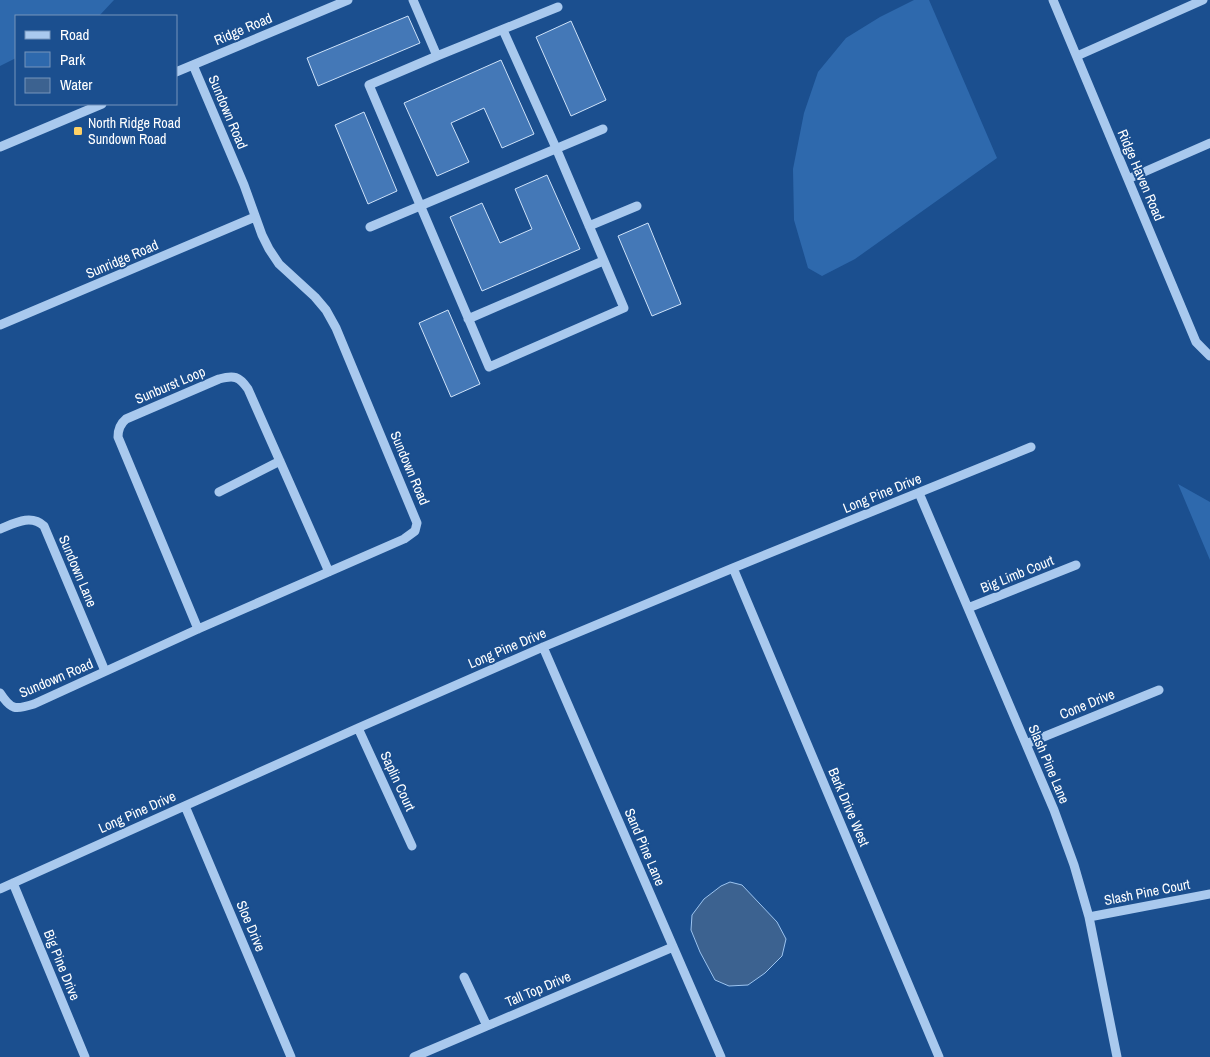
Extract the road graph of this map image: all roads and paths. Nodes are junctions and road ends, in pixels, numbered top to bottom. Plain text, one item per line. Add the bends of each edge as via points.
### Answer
1 (348, 0) edge
2 (413, 0) edge
3 (1053, 0) edge
4 (1203, 0) edge
5 (558, 7) dead end
6 (503, 30) junction
7 (437, 56) junction
8 (1077, 56) junction
9 (193, 65) junction
10 (178, 71) edge
11 (100, 105) edge
12 (603, 129) dead end
13 (1210, 143) edge
14 (0, 147) edge
15 (556, 148) junction
16 (1128, 179) junction
17 (420, 206) junction
18 (636, 206) dead end
19 (255, 217) junction
20 (589, 226) junction
21 (370, 227) dead end
22 (604, 261) junction
23 (468, 319) junction
24 (0, 325) edge
25 (1210, 356) edge
26 (1032, 447) dead end
27 (280, 461) junction
28 (219, 492) dead end
29 (919, 493) junction
30 (0, 529) edge
31 (1076, 565) dead end
32 (733, 568) junction
33 (329, 572) junction
34 (968, 608) junction
35 (198, 629) junction
36 (543, 647) junction
37 (105, 672) junction
38 (1159, 690) dead end
39 (0, 693) edge
40 (358, 728) junction
41 (1026, 744) junction
42 (185, 806) junction
43 (412, 846) dead end
44 (13, 883) junction
45 (0, 889) edge
46 (1210, 894) edge
47 (1089, 917) junction
48 (673, 947) junction
49 (464, 977) dead end
50 (487, 1026) junction
51 (85, 1057) edge
52 (291, 1057) edge
53 (414, 1057) edge
54 (721, 1057) edge
55 (939, 1057) edge
56 (1117, 1057) edge

1 - 9 street, Ridge Road
2 - 7 street
3 - 8 street, Ridge Haven Road
4 - 8 street
5 - 6 street
6 - 7 street
6 - 15 street
7 - 17 street via 369,85
8 - 16 street, Ridge Haven Road
9 - 10 street, Ridge Road
9 - 19 street, Sundown Road
11 - 14 street
12 - 15 street
13 - 16 street
15 - 17 street
15 - 20 street
16 - 25 street, Ridge Haven Road via 1196,342
17 - 21 street
17 - 23 street
18 - 20 street
19 - 24 street, Sunridge Road
19 - 33 street, Sundown Road via 268,249 279,264 326,310 417,523 415,531 404,539
20 - 22 street
22 - 23 street
22 - 23 street via 624,308 489,367
26 - 29 street, Long Pine Drive
27 - 28 street
27 - 33 street, Sunburst Loop
27 - 35 street, Sunburst Loop via 248,389 238,378 219,380 126,419 121,424 118,436
29 - 32 street, Long Pine Drive
29 - 34 street, Slash Pine Lane
30 - 37 street, Sundown Lane via 28,520 44,526
31 - 34 street, Big Limb Court
32 - 36 street, Long Pine Drive
32 - 55 street, Bark Drive West
33 - 35 street, Sundown Road
34 - 41 street, Slash Pine Lane
35 - 37 street, Sundown Road
36 - 40 street, Long Pine Drive
36 - 48 street, Sand Pine Lane
37 - 39 street, Sundown Road via 19,708 8,703
38 - 41 street, Cone Drive
40 - 42 street, Long Pine Drive
40 - 43 street, Saplin Court
41 - 47 street, Slash Pine Lane via 1054,810
42 - 44 street, Long Pine Drive
42 - 52 street, Sloe Drive
44 - 45 street, Long Pine Drive
44 - 51 street, Big Pine Drive
46 - 47 street, Slash Pine Court
47 - 56 street, Slash Pine Lane
48 - 50 street, Tall Top Drive
48 - 54 street, Sand Pine Lane
49 - 50 street
50 - 53 street, Tall Top Drive

